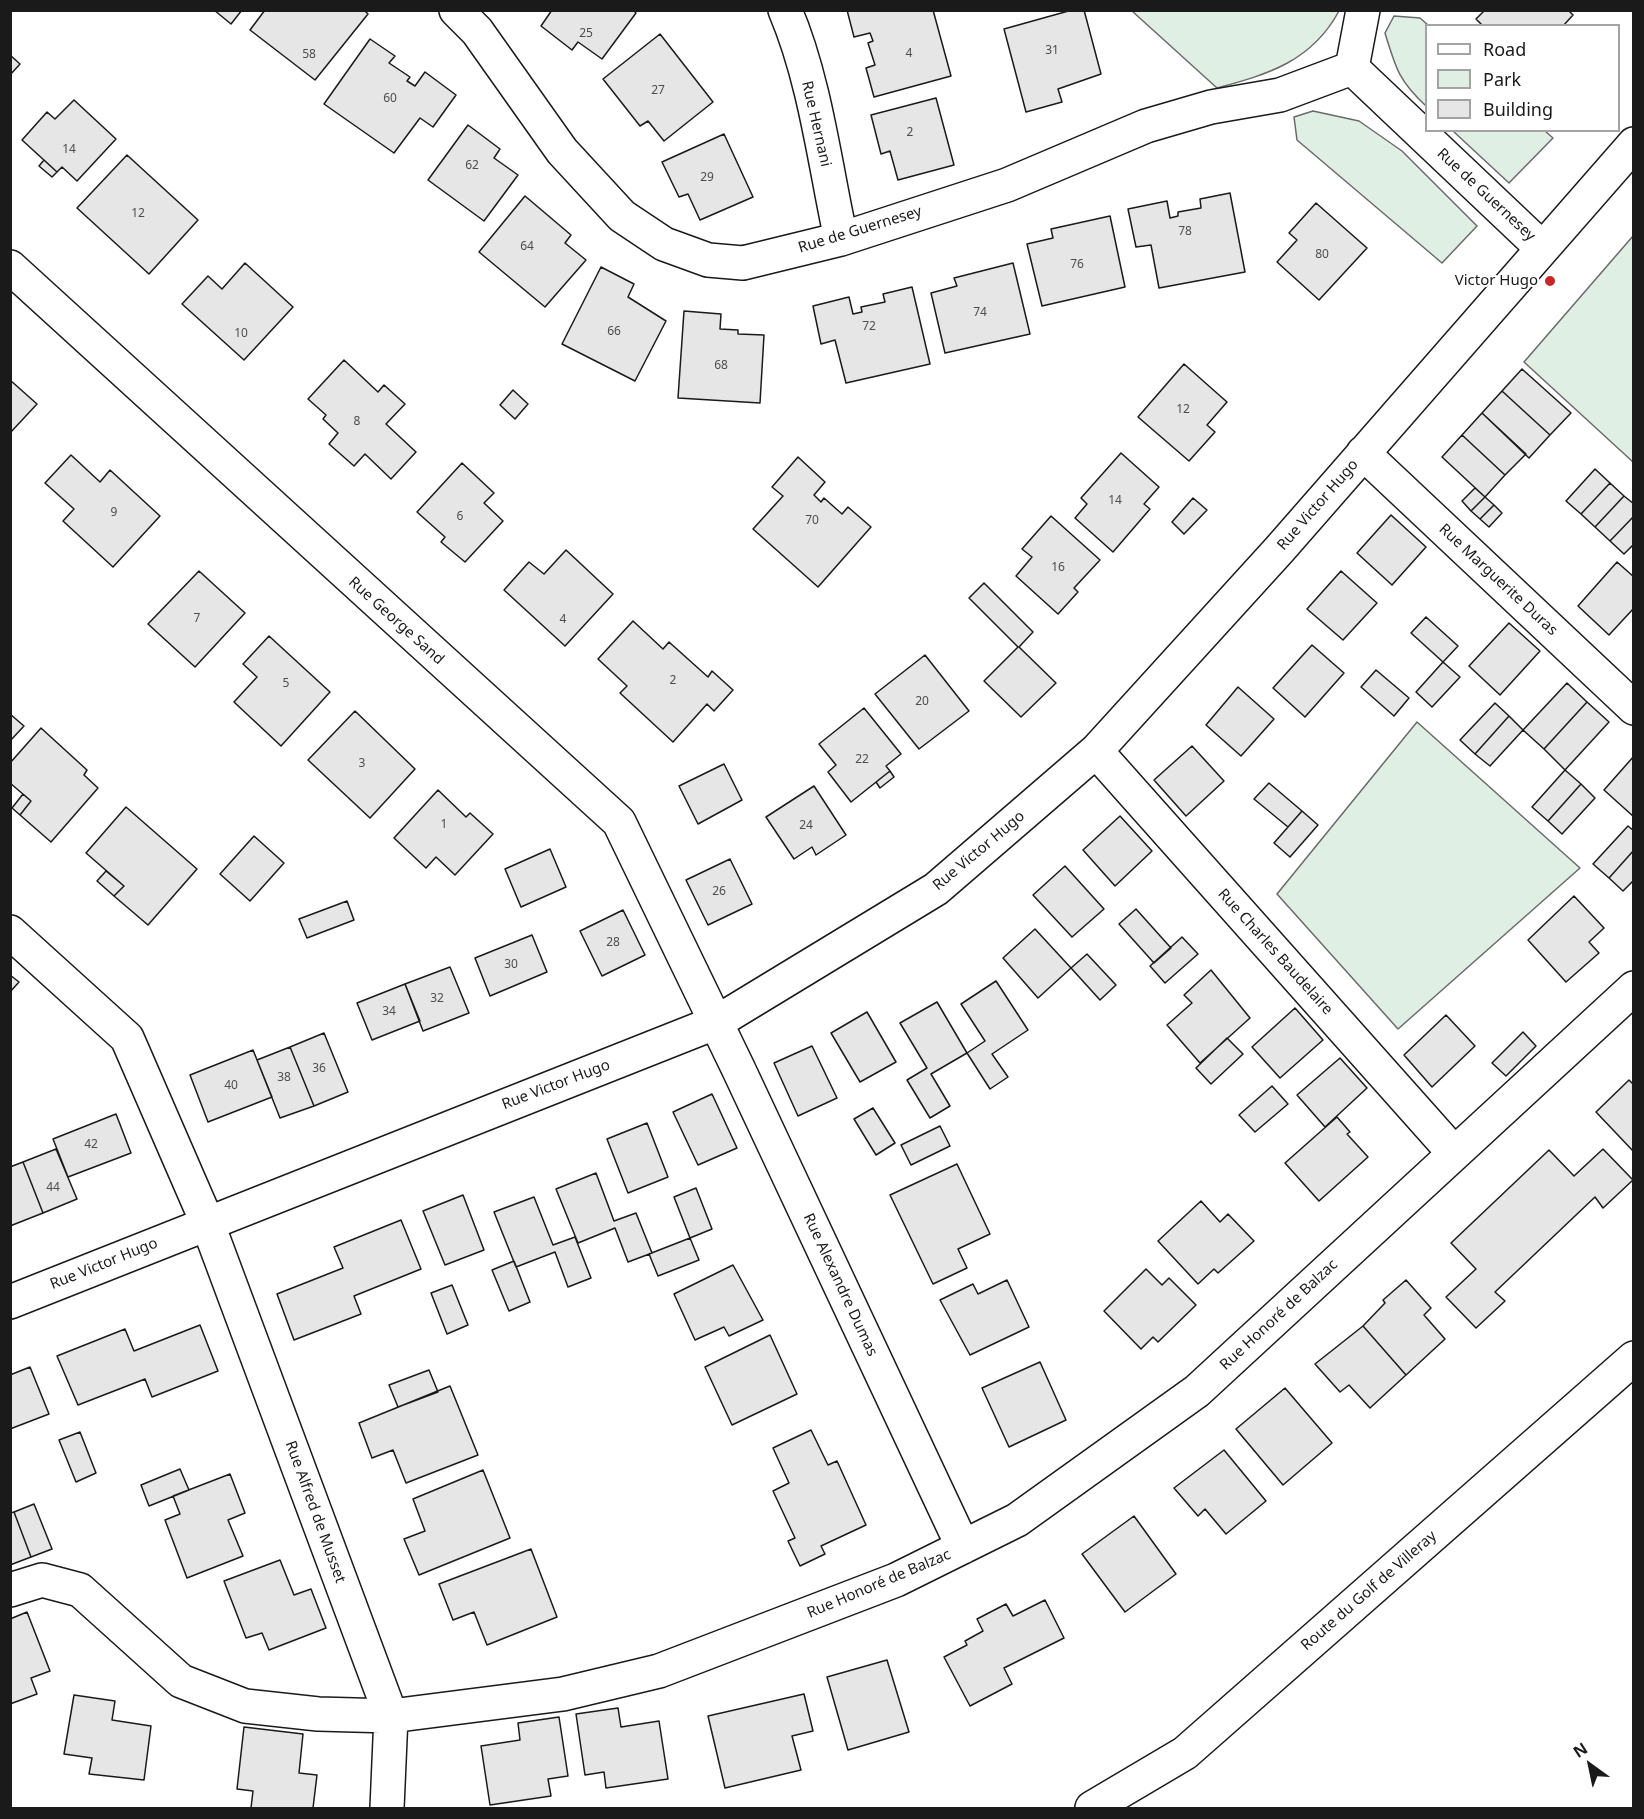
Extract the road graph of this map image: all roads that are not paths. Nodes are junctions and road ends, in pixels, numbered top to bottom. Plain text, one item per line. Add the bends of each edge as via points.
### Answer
1 (456, 10) edge
2 (785, 10) edge
3 (1363, 10) edge
4 (1352, 68) junction
5 (1634, 144) edge
6 (841, 239) junction
7 (1542, 248) junction
8 (10, 267) edge
9 (1363, 453) junction
10 (1634, 708) edge
11 (1096, 751) junction
12 (10, 932) edge
13 (1634, 988) edge
14 (717, 1022) junction
15 (1454, 1154) junction
16 (207, 1222) junction
17 (10, 1302) edge
18 (1634, 1358) edge
19 (963, 1547) junction
20 (10, 1590) edge
21 (391, 1716) junction
22 (387, 1809) edge
23 (1092, 1809) edge

1 - 6 street, Rue de Guernesey via 477,31 562,151 591,184 622,216 664,244 708,261 743,263
2 - 6 street, Rue Hernani via 814,110
3 - 4 street
4 - 6 street, Rue de Guernesey via 1280,95 1211,107 1146,126 1008,185
4 - 7 street, Rue de Guernesey
5 - 7 street, Rue Victor Hugo
7 - 9 street, Rue Victor Hugo
8 - 14 street, Rue George Sand via 619,822
9 - 10 street, Rue Marguerite Duras
9 - 11 street, Rue Victor Hugo
11 - 14 street, Rue Victor Hugo via 936,889
11 - 15 street, Rue Charles Baudelaire
12 - 16 street, Rue Alfred de Musset via 128,1038
13 - 15 street, Rue Honoré de Balzac
14 - 16 street, Rue Victor Hugo
14 - 19 street, Rue Alexandre Dumas
15 - 19 street, Rue Honoré de Balzac via 1192,1395 1017,1520
16 - 17 street, Rue Victor Hugo
16 - 21 street, Rue Alfred de Musset
18 - 23 street, Route du Golf de Villeray via 1185,1753
19 - 21 street, Rue Honoré de Balzac via 896,1580 659,1671 563,1694
20 - 21 street, Rue Honoré de Balzac via 42,1580 80,1590 181,1681 245,1706
21 - 22 street, Rue Alfred de Musset

